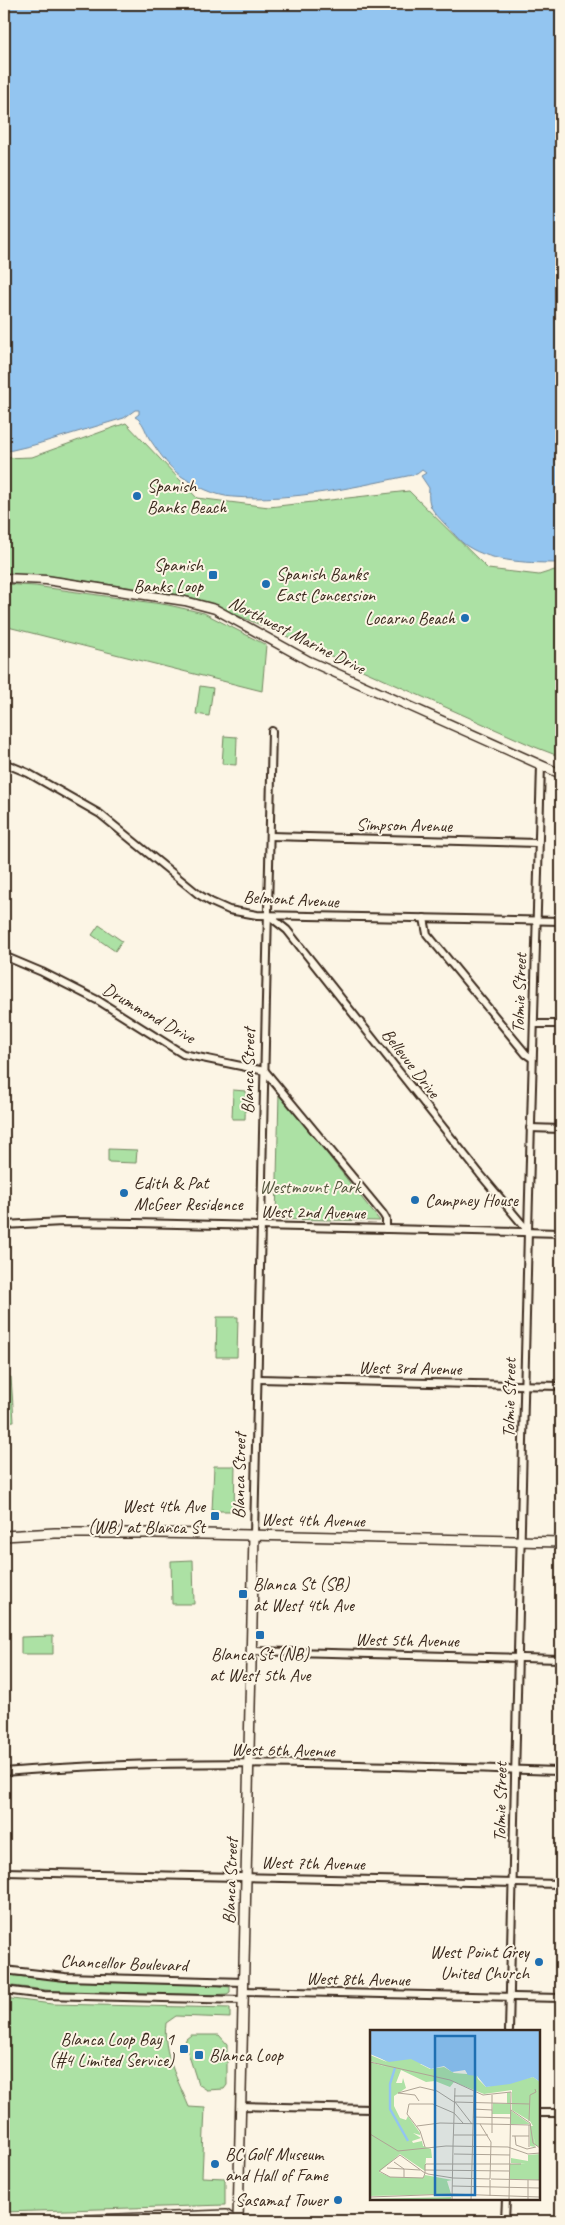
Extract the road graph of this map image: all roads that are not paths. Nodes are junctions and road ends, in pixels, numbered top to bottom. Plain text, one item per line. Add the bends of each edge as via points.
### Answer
1 (4, 578) edge
2 (272, 731) dead end
3 (4, 763) edge
4 (541, 765) junction
5 (561, 774) edge
6 (270, 836) junction
7 (538, 843) junction
8 (268, 915) junction
9 (424, 918) junction
10 (536, 920) junction
11 (561, 921) edge
12 (4, 956) edge
13 (534, 1024) junction
14 (561, 1024) edge
15 (532, 1058) junction
16 (265, 1071) junction
17 (530, 1128) junction
18 (561, 1129) edge
19 (4, 1225) edge
20 (261, 1226) junction
21 (386, 1229) junction
22 (528, 1232) junction
23 (561, 1233) edge
24 (258, 1379) junction
25 (524, 1386) junction
26 (561, 1386) edge
27 (254, 1535) junction
28 (4, 1536) edge
29 (521, 1541) junction
30 (561, 1542) edge
31 (252, 1651) junction
32 (518, 1658) junction
33 (561, 1659) edge
34 (249, 1764) junction
35 (516, 1770) junction
36 (561, 1771) edge
37 (4, 1772) edge
38 (4, 1872) edge
39 (247, 1877) junction
40 (513, 1883) junction
41 (561, 1884) edge
42 (4, 1970) edge
43 (244, 1982) junction
44 (4, 1990) edge
45 (244, 1996) junction
46 (510, 1997) junction
47 (561, 1998) edge
48 (510, 2030) edge
49 (242, 2106) junction
50 (370, 2109) edge
51 (540, 2113) edge
52 (561, 2114) edge
53 (506, 2200) edge
54 (66, 2221) edge
55 (234, 2221) edge
56 (238, 2221) edge
57 (505, 2221) edge

1 - 4 street, Northwest Marine Drive via 46,580 185,601 210,608 229,615 309,661
2 - 6 street, Blanca Street
3 - 8 street, Belmont Avenue via 100,814 211,902 229,910
4 - 5 street, Northwest Marine Drive
4 - 7 street, Tolmie Street
6 - 7 street, Simpson Avenue
6 - 8 street, Blanca Street
7 - 10 street, Tolmie Street
8 - 9 street, Belmont Avenue
8 - 16 street, Blanca Street
8 - 22 street, Bellevue Drive via 288,932
9 - 10 street, Belmont Avenue
9 - 15 street via 427,934
10 - 11 street, Belmont Avenue
10 - 13 street, Tolmie Street
12 - 16 street, Drummond Drive via 99,1001 184,1054
13 - 14 street
13 - 15 street, Tolmie Street
15 - 17 street, Tolmie Street
16 - 20 street, Blanca Street
16 - 21 street via 383,1214
17 - 18 street
17 - 22 street, Tolmie Street
19 - 20 street, West 2nd Avenue via 88,1222
20 - 21 street, West 2nd Avenue
20 - 24 street, Blanca Street
21 - 22 street, West 2nd Avenue
22 - 23 street, West 2nd Avenue
22 - 25 street, Tolmie Street
24 - 25 street, West 3rd Avenue
24 - 27 street, Blanca Street
25 - 26 street, West 3rd Avenue
25 - 29 street, Tolmie Street
27 - 28 main road, West 4th Avenue via 55,1533
27 - 29 main road, West 4th Avenue
27 - 31 main road, Blanca Street
29 - 30 main road, West 4th Avenue
29 - 32 street, Tolmie Street
31 - 32 street, West 5th Avenue
31 - 34 main road, Blanca Street
32 - 33 street, West 5th Avenue
32 - 35 street, Tolmie Street
34 - 35 street, West 6th Avenue
34 - 37 street, West 6th Avenue via 106,1765
34 - 39 main road, Blanca Street
35 - 36 street, West 6th Avenue
35 - 40 street, Tolmie Street
38 - 39 street, West 7th Avenue
39 - 40 street, West 7th Avenue
39 - 43 main road, Blanca Street
40 - 41 street, West 7th Avenue
40 - 46 street, Tolmie Street
42 - 43 street, Chancellor Boulevard via 65,1977
43 - 45 main road, Blanca Street
44 - 45 street, Chancellor Boulevard via 61,1996
45 - 46 street, West 8th Avenue
45 - 49 main road, Blanca Street
46 - 47 street, West 8th Avenue
46 - 48 street, Tolmie Street
49 - 50 street
49 - 56 main road, Blanca Street
51 - 52 street
53 - 57 street
54 - 55 main road via 226,2215

